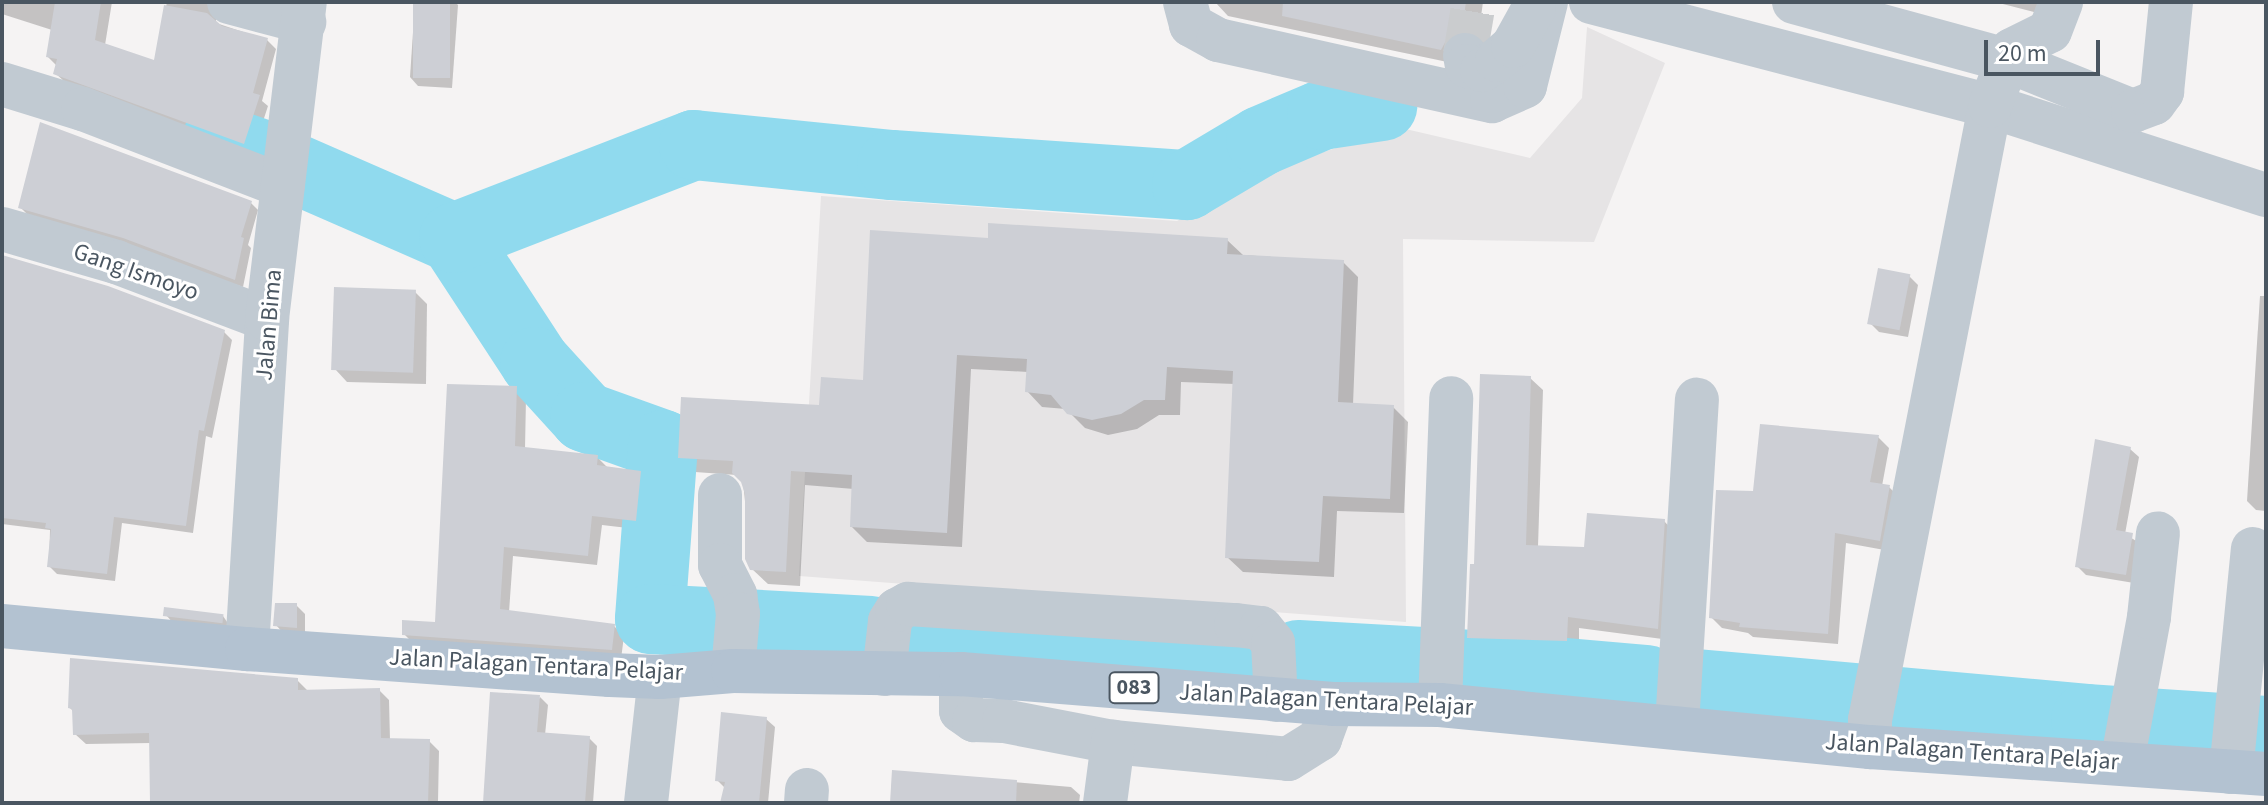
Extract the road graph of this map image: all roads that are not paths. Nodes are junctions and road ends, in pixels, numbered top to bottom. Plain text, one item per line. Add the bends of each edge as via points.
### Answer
1 (229, 2) edge
2 (1185, 2) edge
3 (1537, 2) edge
4 (1546, 2) edge
5 (1591, 2) edge
6 (1794, 2) edge
7 (2061, 2) edge
8 (2171, 2) edge
9 (305, 12) edge
10 (1465, 55) dead end
11 (2006, 60) junction
12 (2, 84) edge
13 (1990, 106) junction
14 (284, 174) junction
15 (2266, 195) edge
16 (2, 229) edge
17 (267, 319) junction
18 (1451, 398) dead end
19 (1697, 400) dead end
20 (720, 495) dead end
21 (2158, 533) dead end
22 (2253, 549) dead end
23 (2, 626) edge
24 (735, 643) junction
25 (247, 649) junction
26 (884, 674) junction
27 (961, 674) junction
28 (660, 677) junction
29 (1276, 700) junction
30 (1333, 704) junction
31 (1440, 705) junction
32 (1872, 720) junction
33 (1677, 725) junction
34 (1113, 742) junction
35 (2124, 749) junction
36 (2243, 766) edge
37 (646, 803) edge
38 (1105, 803) edge

1 - 9 street
2 - 4 street via 1191,25 1218,40 1492,101 1525,86
3 - 10 street via 1513,46 1497,60 1482,70 1467,66
5 - 13 street
6 - 11 street
7 - 11 street via 2050,31 2018,45
8 - 11 street via 2162,92 2154,103 2133,111
9 - 14 street, Jalan Bima
11 - 13 street
12 - 14 street
13 - 15 street
13 - 32 street
14 - 17 street, Jalan Bima
16 - 17 street, Gang Ismoyo via 116,262
17 - 25 street, Jalan Bima
18 - 31 street
19 - 33 street
20 - 24 street via 720,565 735,595
21 - 35 street via 2149,617
22 - 36 street via 2240,692
23 - 25 main road, Jalan Palagan Tentara Pelajar / 083
24 - 26 main road, Jalan Palagan Tentara Pelajar / 083
24 - 28 main road, Jalan Palagan Tentara Pelajar / 083
25 - 28 main road, Jalan Palagan Tentara Pelajar / 083
26 - 27 main road, Jalan Palagan Tentara Pelajar / 083
26 - 29 street via 890,621 908,604 1236,625 1261,628 1273,643
27 - 29 main road, Jalan Palagan Tentara Pelajar / 083
27 - 34 street via 961,711 974,720
28 - 37 street
29 - 30 main road, Jalan Palagan Tentara Pelajar / 083
30 - 31 main road, Jalan Palagan Tentara Pelajar / 083
30 - 34 street via 1320,739 1288,759
31 - 33 main road, Jalan Palagan Tentara Pelajar / 083
32 - 33 main road, Jalan Palagan Tentara Pelajar / 083
32 - 35 main road, Jalan Palagan Tentara Pelajar / 083
34 - 38 street
35 - 36 main road, Jalan Palagan Tentara Pelajar / 083

